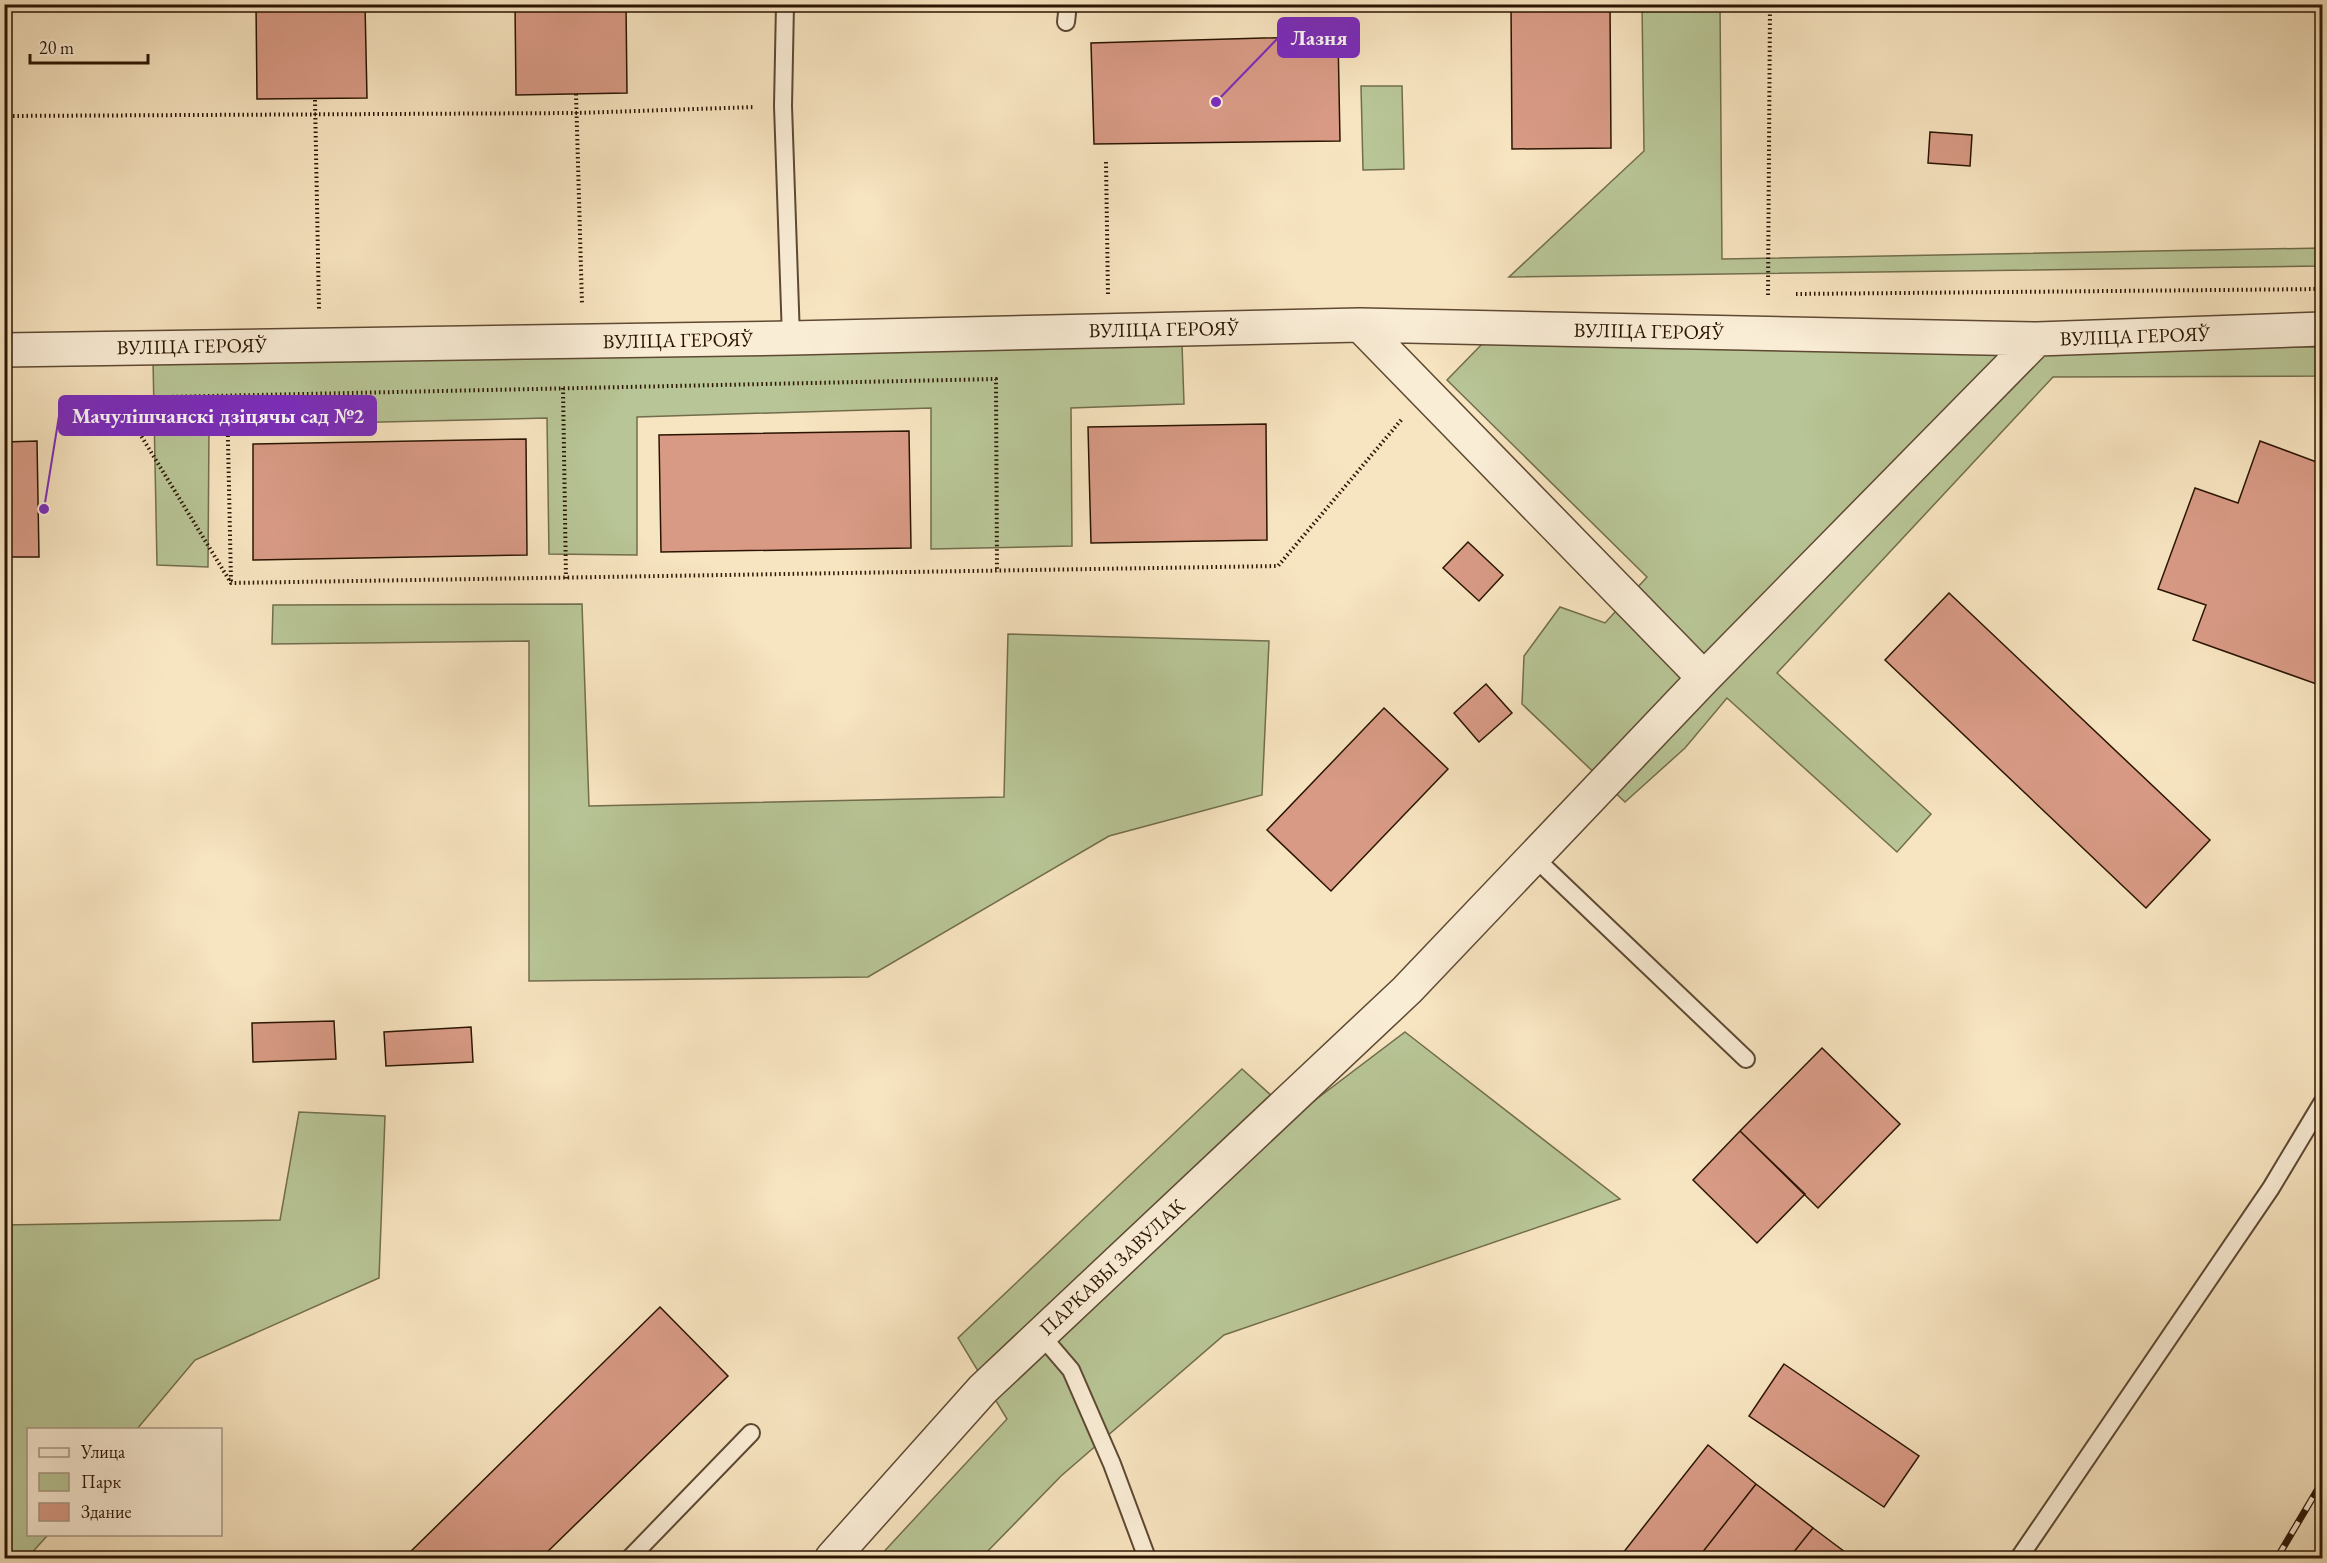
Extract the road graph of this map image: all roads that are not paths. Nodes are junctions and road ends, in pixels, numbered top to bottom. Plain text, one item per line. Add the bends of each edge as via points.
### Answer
1 (784, 4) edge
2 (1068, 4) edge
3 (1066, 22) dead end
4 (1360, 324) junction
5 (2322, 329) edge
6 (791, 338) junction
7 (2037, 339) junction
8 (4, 350) edge
9 (1704, 678) junction
10 (1535, 858) junction
11 (1746, 1059) dead end
12 (2322, 1103) edge
13 (1041, 1335) junction
14 (751, 1433) dead end
15 (630, 1558) edge
16 (832, 1558) edge
17 (1147, 1558) edge
18 (2019, 1558) edge

1 - 6 lane via 783,106
2 - 3 lane
4 - 6 street, ВУЛІЦА ГЕРОЯЎ
4 - 7 street, ВУЛІЦА ГЕРОЯЎ
4 - 9 street
5 - 7 street, ВУЛІЦА ГЕРОЯЎ
6 - 8 street, ВУЛІЦА ГЕРОЯЎ
7 - 9 street, ПАРКАВЫ ЗАВУЛАК
9 - 10 street, ПАРКАВЫ ЗАВУЛАК
10 - 11 lane
10 - 13 street, ПАРКАВЫ ЗАВУЛАК via 1407,990
12 - 18 lane via 2271,1188
13 - 16 street, ПАРКАВЫ ЗАВУЛАК via 983,1389
13 - 17 lane via 1071,1370
14 - 15 lane

